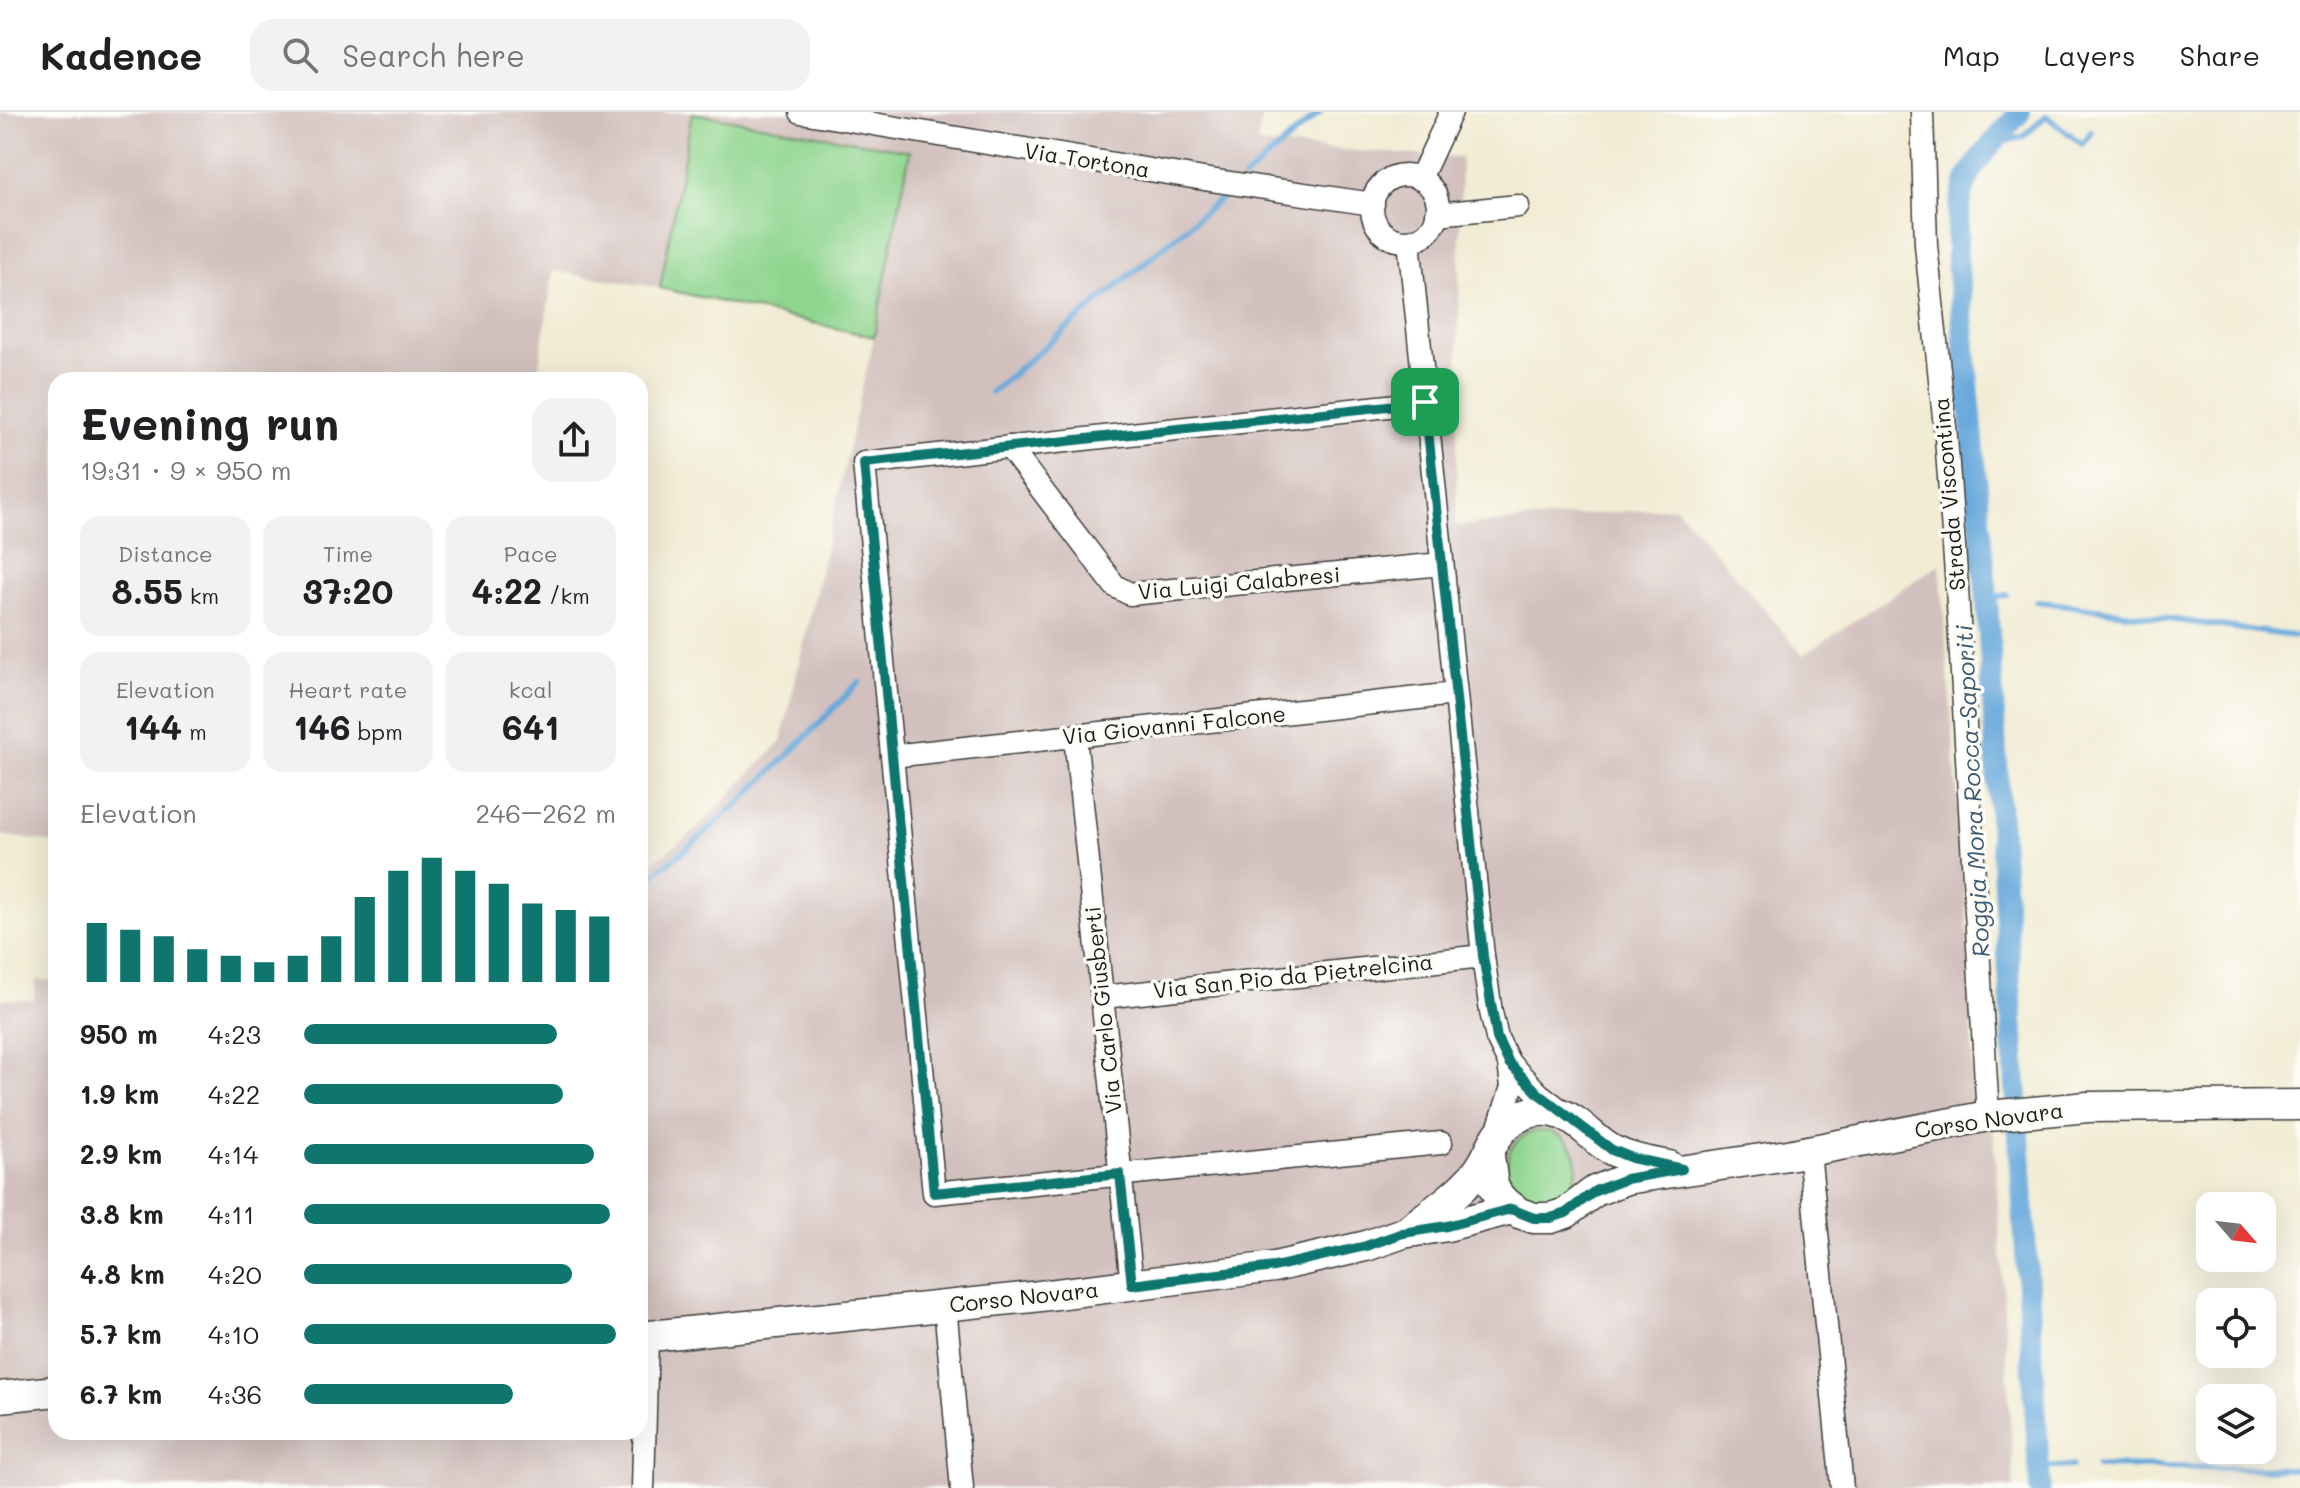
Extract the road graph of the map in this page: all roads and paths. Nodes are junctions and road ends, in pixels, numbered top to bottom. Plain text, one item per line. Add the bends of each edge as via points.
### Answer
1 (801, 112) edge
2 (1451, 112) edge
3 (1922, 112) edge
4 (1420, 179) junction
5 (1373, 204) junction
6 (1518, 206) dead end
7 (1437, 214) junction
8 (1409, 241) junction
9 (1425, 402) junction
10 (1009, 447) junction
11 (1442, 564) junction
12 (1455, 694) junction
13 (1075, 736) junction
14 (892, 756) junction
15 (1483, 956) junction
16 (1103, 997) junction
17 (1509, 1063) junction
18 (2300, 1105) edge
19 (1996, 1115) junction
20 (1579, 1125) junction
21 (1441, 1143) dead end
22 (1492, 1147) junction
23 (1809, 1151) junction
24 (1682, 1169) junction
25 (1120, 1174) junction
26 (1580, 1204) junction
27 (1511, 1209) junction
28 (1403, 1233) junction
29 (1132, 1285) junction
30 (945, 1306) junction
31 (648, 1336) edge
32 (48, 1392) edge
33 (0, 1397) edge
34 (643, 1440) edge
35 (643, 1488) edge
36 (962, 1488) edge
37 (1842, 1488) edge

1 - 5 street, Via Tortona
2 - 4 street
3 - 19 street, Strada Viscontina via 1926,245 1946,437
4 - 5 street via 1390,179
4 - 7 street via 1434,193
5 - 8 street via 1381,231
6 - 7 street
7 - 8 street via 1428,232
8 - 9 street
9 - 10 street
9 - 11 street
10 - 11 street, Via Luigi Calabresi via 1115,586 1130,594
10 - 14 street via 864,463
11 - 12 street
12 - 13 street, Via Giovanni Falcone
12 - 15 street
13 - 14 street, Via Giovanni Falcone
13 - 16 street, Via Carlo Giusberti
14 - 25 street via 934,1193
15 - 16 street, Via San Pio da Pietrelcina
15 - 17 street via 1497,1038
16 - 25 street, Via Carlo Giusberti
17 - 20 street
17 - 22 street via 1512,1087
18 - 19 main road, Corso Novara via 2088,1107
19 - 23 main road, Corso Novara
20 - 22 main road, Corso Novara via 1557,1112 1540,1110 1507,1124
20 - 24 main road, Corso Novara via 1622,1154
20 - 26 main road via 1594,1148 1597,1168 1592,1188
21 - 25 street
22 - 27 main road via 1493,1186
22 - 28 main road, Corso Novara via 1463,1188
23 - 24 main road, Corso Novara
23 - 37 street
24 - 26 main road, Corso Novara via 1626,1179 1595,1191
25 - 29 street, Via Carlo Giusberti
26 - 27 main road, Corso Novara via 1551,1218
27 - 28 main road, Corso Novara
28 - 29 main road, Corso Novara via 1274,1267
29 - 30 main road, Corso Novara
30 - 31 main road, Corso Novara
30 - 36 street
32 - 33 main road
34 - 35 street

